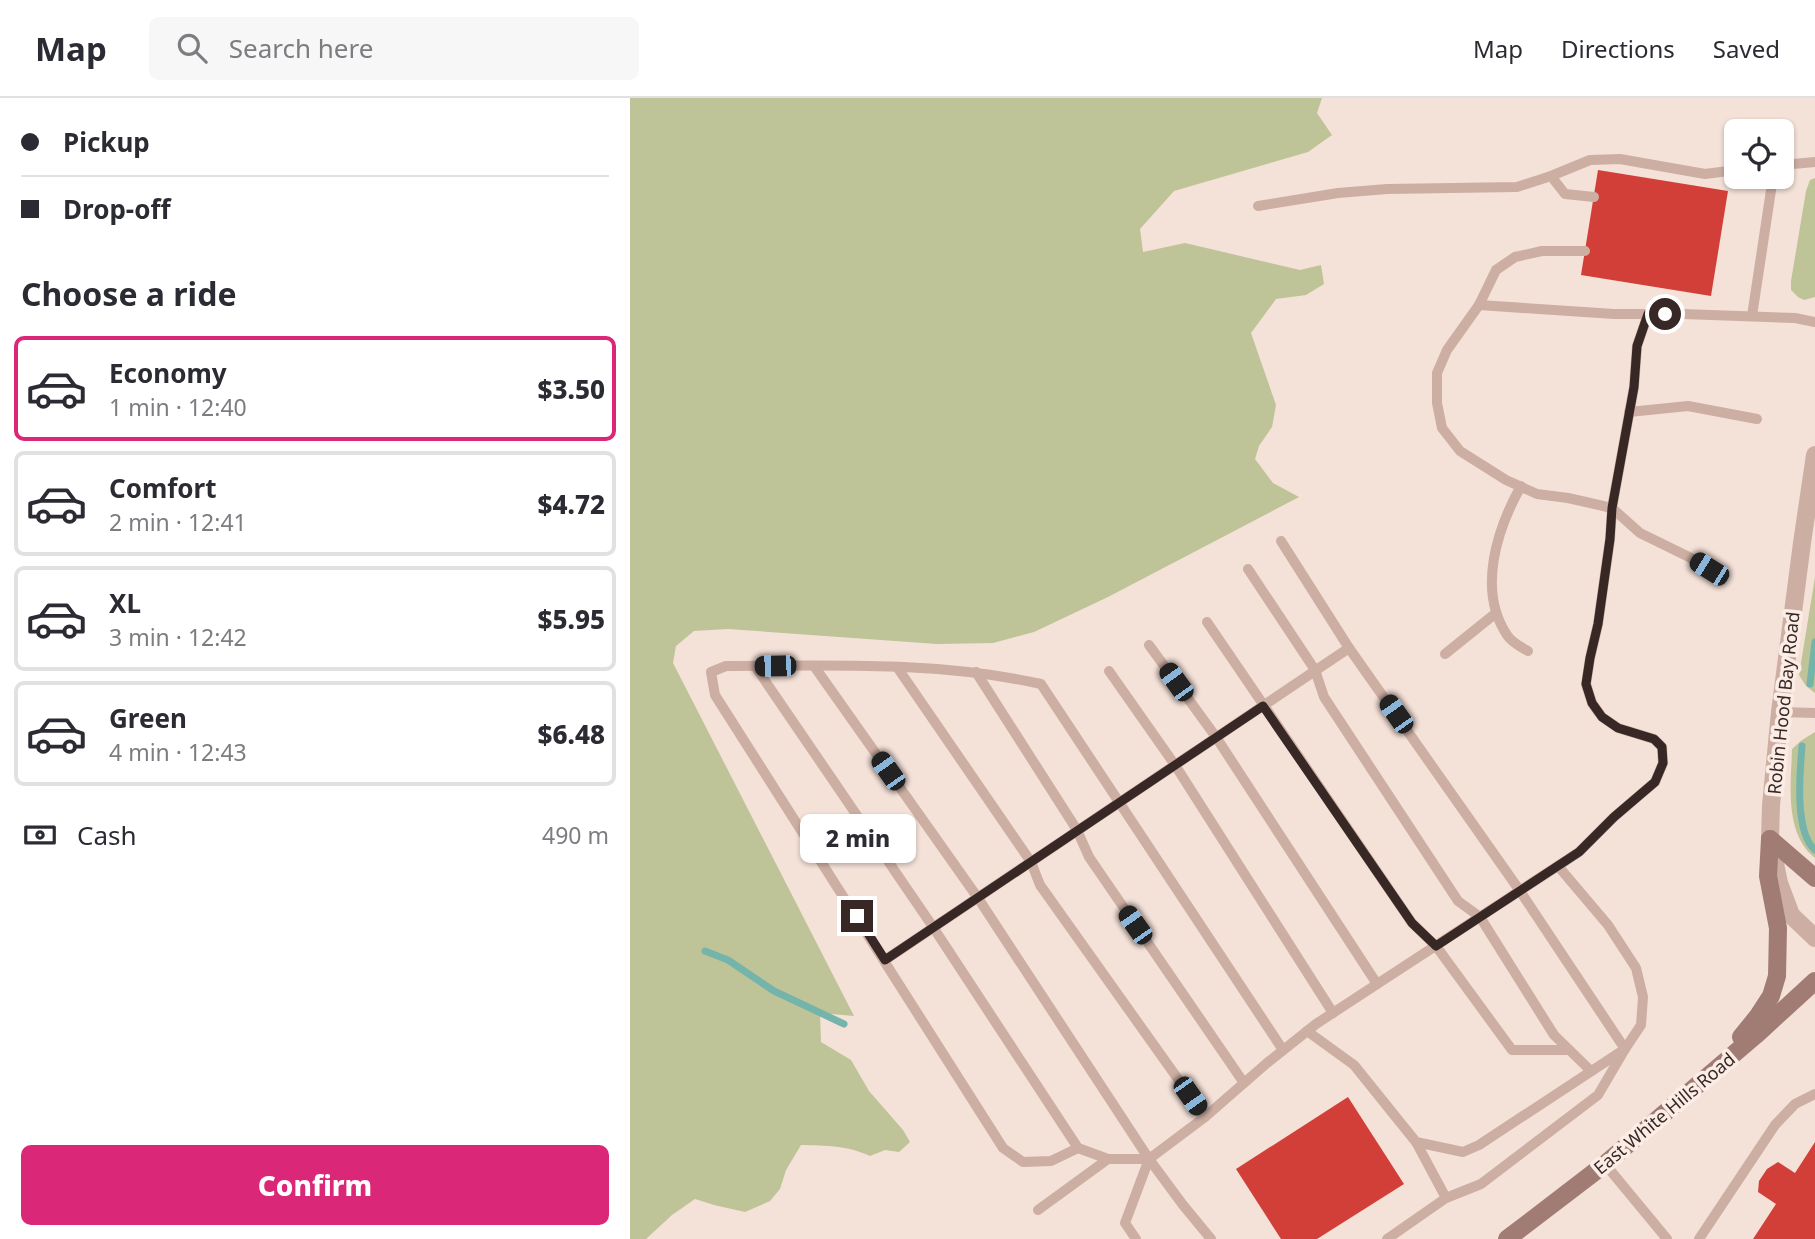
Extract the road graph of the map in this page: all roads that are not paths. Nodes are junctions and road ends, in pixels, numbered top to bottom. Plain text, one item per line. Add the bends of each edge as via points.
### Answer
1 (1815, 162) edge
2 (1794, 164) edge
3 (1724, 172) edge
4 (1551, 176) junction
5 (1771, 189) edge
6 (1594, 197) dead end
7 (1258, 206) dead end
8 (1585, 251) dead end
9 (1479, 305) junction
10 (1648, 314) junction
11 (1752, 316) junction
12 (1815, 322) edge
13 (1629, 412) junction
14 (1757, 419) dead end
15 (1815, 455) edge
16 (1521, 486) junction
17 (1612, 508) junction
18 (1281, 541) dead end
19 (1808, 544) edge
20 (1248, 569) dead end
21 (1709, 569) dead end
22 (1496, 613) junction
23 (1208, 622) dead end
24 (1149, 645) dead end
25 (1349, 648) junction
26 (1528, 651) dead end
27 (1445, 654) dead end
28 (755, 666) junction
29 (814, 666) junction
30 (897, 667) junction
31 (1315, 670) junction
32 (1109, 671) dead end
33 (976, 672) junction
34 (1263, 706) junction
35 (1780, 712) junction
36 (1815, 713) edge
37 (1216, 737) junction
38 (1175, 765) junction
39 (1119, 802) junction
40 (1077, 830) junction
41 (1770, 839) junction
42 (1031, 862) junction
43 (1558, 866) junction
44 (1815, 878) edge
45 (1520, 891) junction
46 (978, 898) junction
47 (1480, 917) junction
48 (933, 927) junction
49 (1815, 938) edge
50 (1436, 946) junction
51 (885, 960) junction
52 (1815, 981) edge
53 (1377, 984) junction
54 (1333, 1013) junction
55 (1307, 1031) junction
56 (1625, 1049) junction
57 (1283, 1050) junction
58 (1569, 1050) junction
59 (1591, 1071) junction
60 (1710, 1075) junction
61 (1244, 1083) junction
62 (1815, 1094) edge
63 (1205, 1117) junction
64 (1416, 1142) junction
65 (1078, 1148) junction
66 (1108, 1159) junction
67 (1149, 1159) junction
68 (1605, 1164) junction
69 (1446, 1198) junction
70 (1038, 1210) dead end
71 (1136, 1239) edge
72 (1211, 1239) edge
73 (1387, 1239) edge
74 (1507, 1239) edge
75 (1667, 1239) edge
76 (1699, 1239) edge

1 - 2 lane
3 - 4 lane via 1705,174 1620,159 1590,160
4 - 6 lane via 1565,194
4 - 7 lane via 1517,187 1387,189
5 - 11 lane
8 - 9 lane via 1542,251 1515,257 1496,270
9 - 10 lane
9 - 16 lane via 1447,350 1437,373 1437,403 1443,428 1460,451
10 - 11 lane
10 - 13 lane via 1637,346
11 - 12 lane
13 - 14 lane via 1688,405
13 - 17 lane
15 - 19 street, Robin Hood Bay Road
16 - 17 lane via 1537,494
16 - 22 lane via 1495,554 1492,585
17 - 21 lane via 1640,533
17 - 43 lane via 1586,684 1602,717 1618,728 1654,739 1662,747 1663,763 1655,782
18 - 25 lane
19 - 35 street, Robin Hood Bay Road
20 - 31 lane
22 - 26 lane via 1508,638
22 - 27 lane
23 - 34 lane
24 - 37 lane
25 - 31 lane
25 - 45 lane
28 - 29 lane
28 - 48 lane
28 - 51 lane via 726,666 711,673 715,695
29 - 30 lane
29 - 46 lane
30 - 33 lane
30 - 42 lane
31 - 34 lane
31 - 47 lane via 1324,697 1458,901
32 - 38 lane
33 - 39 lane via 1041,684
33 - 40 lane
34 - 37 lane
34 - 50 lane via 1412,923
35 - 36 lane
35 - 41 street, Robin Hood Bay Road
37 - 38 lane
37 - 53 lane
38 - 39 lane
38 - 54 lane
39 - 40 lane
39 - 57 lane
40 - 42 lane
40 - 61 lane via 1089,857
41 - 44 main road
41 - 49 street, Robin Hood Bay Road via 1791,915
41 - 60 main road via 1768,876 1778,928 1777,976 1758,1016
42 - 46 lane
42 - 63 lane via 1040,886
43 - 45 lane
43 - 56 lane via 1608,925 1636,968 1643,997 1640,1025
45 - 47 lane
45 - 56 lane
46 - 48 lane
46 - 67 lane
47 - 50 lane
47 - 58 lane via 1554,1035
48 - 51 lane
48 - 65 lane
50 - 53 lane
50 - 58 lane via 1512,1050
51 - 65 lane via 1003,1147 1023,1162 1051,1161
52 - 60 main road, East White Hills Road
53 - 54 lane
54 - 55 lane
55 - 57 lane
55 - 64 lane via 1354,1065
56 - 59 lane
56 - 69 lane via 1598,1095 1481,1184
57 - 61 lane
58 - 59 lane
59 - 64 lane via 1463,1152
60 - 68 main road, East White Hills Road
61 - 63 lane
62 - 76 lane via 1795,1104 1775,1125
63 - 67 lane
64 - 69 lane
65 - 66 lane
66 - 67 lane
66 - 70 lane
67 - 71 lane via 1125,1223
67 - 72 lane
68 - 74 main road, East White Hills Road
68 - 75 lane
69 - 73 lane

